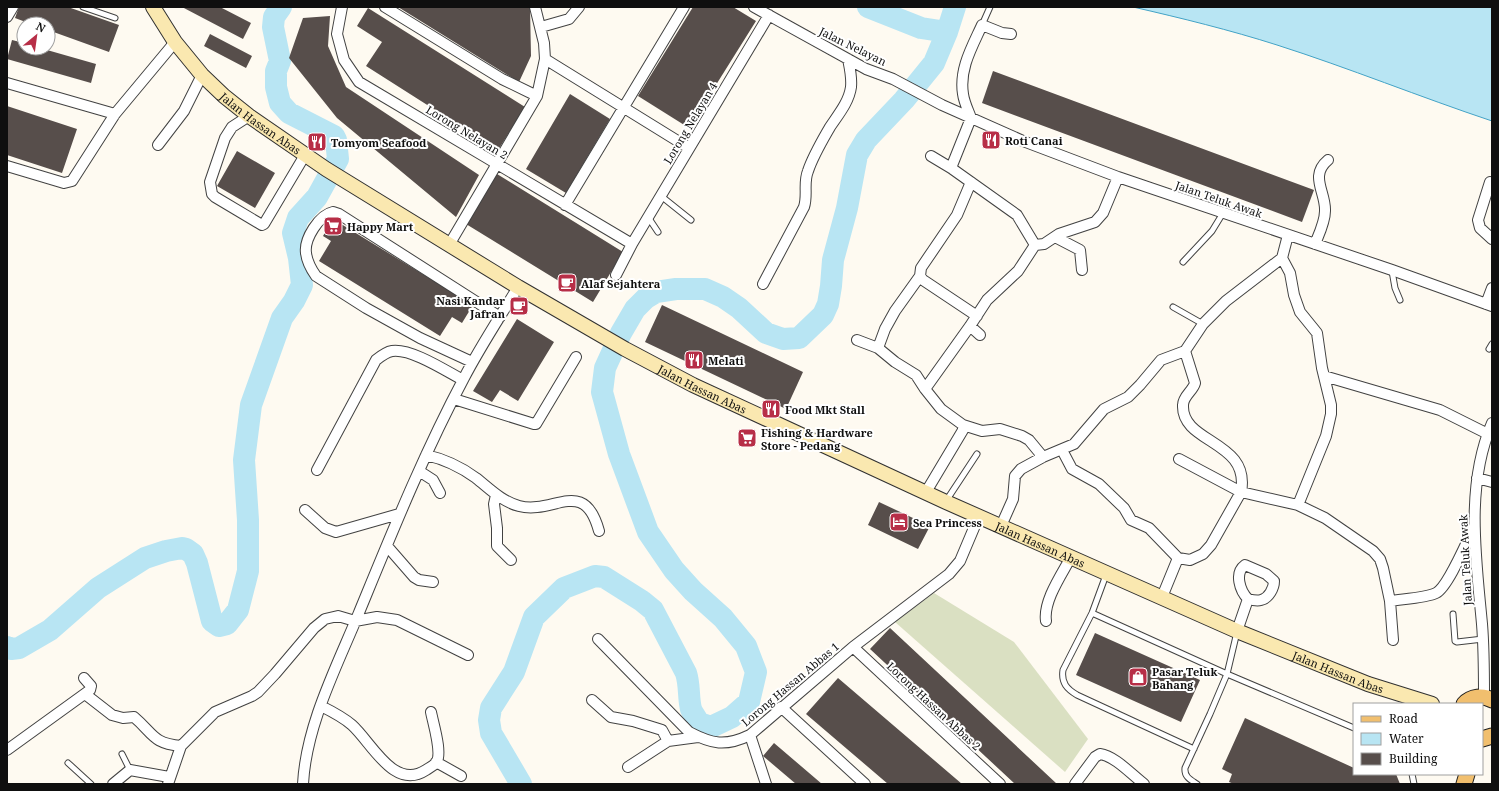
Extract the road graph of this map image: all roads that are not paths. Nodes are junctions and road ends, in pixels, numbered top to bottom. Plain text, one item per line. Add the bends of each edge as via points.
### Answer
1 (12, 7) edge
2 (83, 7) edge
3 (153, 7) edge
4 (341, 7) edge
5 (385, 7) edge
6 (535, 7) edge
7 (579, 7) edge
8 (684, 7) edge
9 (754, 7) edge
10 (990, 7) edge
11 (768, 15) junction
12 (7, 17) edge
13 (115, 18) dead end
14 (982, 25) junction
15 (541, 27) junction
16 (1011, 34) dead end
17 (175, 42) junction
18 (545, 59) junction
19 (848, 59) junction
20 (202, 75) junction
21 (7, 83) edge
22 (537, 96) junction
23 (942, 105) joint
24 (623, 108) junction
25 (115, 114) junction
26 (249, 116) junction
27 (971, 118) junction
28 (158, 145) dead end
29 (689, 148) junction
30 (305, 155) junction
31 (931, 156) dead end
32 (1328, 160) dead end
33 (497, 163) junction
34 (7, 166) edge
35 (951, 168) junction
36 (1118, 177) junction
37 (971, 182) junction
38 (1490, 182) dead end
39 (661, 196) junction
40 (565, 204) junction
41 (1223, 213) junction
42 (648, 217) junction
43 (691, 220) dead end
44 (658, 232) dead end
45 (1288, 235) junction
46 (1055, 237) junction
47 (1492, 239) edge
48 (632, 244) junction
49 (1315, 244) junction
50 (449, 245) junction
51 (1035, 245) junction
52 (1282, 258) junction
53 (1184, 262) dead end
54 (1082, 270) dead end
55 (1392, 270) junction
56 (616, 275) dead end
57 (920, 276) junction
58 (763, 284) dead end
59 (518, 287) junction
60 (1492, 288) edge
61 (1400, 300) dead end
62 (1489, 305) edge
63 (1173, 307) dead end
64 (977, 316) junction
65 (500, 317) junction
66 (1203, 324) junction
67 (970, 326) junction
68 (980, 335) dead end
69 (857, 340) dead end
70 (878, 348) junction
71 (1185, 351) junction
72 (576, 356) dead end
73 (472, 362) junction
74 (1324, 376) junction
75 (463, 380) junction
76 (925, 390) junction
77 (454, 399) junction
78 (1492, 423) edge
79 (963, 425) junction
80 (1488, 434) junction
81 (1062, 450) junction
82 (977, 454) dead end
83 (426, 455) junction
84 (1043, 457) junction
85 (1179, 459) dead end
86 (317, 470) dead end
87 (419, 471) junction
88 (1477, 478) junction
89 (1492, 482) edge
90 (926, 492) junction
91 (1241, 492) junction
92 (440, 493) dead end
93 (496, 495) junction
94 (946, 502) junction
95 (1298, 505) junction
96 (305, 510) dead end
97 (400, 514) junction
98 (979, 516) junction
99 (1475, 525) junction
100 (1001, 526) junction
101 (599, 531) dead end
102 (387, 546) junction
103 (1072, 556) junction
104 (1178, 558) junction
105 (511, 560) dead end
106 (1107, 573) junction
107 (433, 582) dead end
108 (1162, 597) junction
109 (1248, 599) dead end
110 (1390, 601) junction
111 (1092, 613) junction
112 (1453, 614) dead end
113 (356, 621) junction
114 (1046, 621) dead end
115 (1237, 631) junction
116 (598, 639) dead end
117 (1483, 639) junction
118 (1393, 640) dead end
119 (853, 646) junction
120 (468, 655) dead end
121 (1227, 674) junction
122 (84, 678) dead end
123 (85, 694) junction
124 (1488, 699) edge
125 (592, 700) dead end
126 (1429, 703) edge
127 (1465, 703) edge
128 (321, 706) junction
129 (781, 707) junction
130 (431, 712) dead end
131 (1353, 728) edge
132 (750, 735) junction
133 (698, 736) junction
134 (668, 741) junction
135 (181, 746) junction
136 (1194, 749) junction
137 (7, 750) edge
138 (122, 754) dead end
139 (436, 762) junction
140 (68, 763) dead end
141 (628, 767) dead end
142 (130, 770) junction
143 (461, 776) dead end
144 (411, 778) junction
145 (169, 781) edge
146 (91, 784) edge
147 (113, 784) edge
148 (303, 784) edge
149 (422, 784) edge
150 (766, 784) edge
151 (865, 784) edge
152 (1000, 784) edge
153 (1075, 784) edge
154 (1144, 784) edge
155 (1198, 784) edge

1 - 12 street
2 - 13 lane
3 - 17 main road, Jalan Hassan Abas
4 - 33 street, Lorong Nelayan 2 via 337,34 344,60 359,82
5 - 22 street via 502,78
6 - 15 street
7 - 15 street via 569,19
8 - 24 street
9 - 11 street, Jalan Nelayan
10 - 14 lane
11 - 19 street, Jalan Nelayan
11 - 29 street, Lorong Nelayan 4
14 - 16 street
14 - 27 street via 963,73 963,95
15 - 18 street
17 - 20 main road, Jalan Hassan Abas
17 - 25 street
18 - 22 street
18 - 24 street
19 - 23 street, Jalan Nelayan
19 - 58 street via 851,88 846,102 811,163 805,181 804,207
20 - 26 main road, Jalan Hassan Abas
20 - 28 street via 184,111
21 - 25 street
22 - 33 street
23 - 27 street, Jalan Teluk Awak
24 - 29 street
24 - 40 street
25 - 34 street via 78,173 68,183
26 - 30 main road, Jalan Hassan Abas
26 - 30 street via 232,127 225,138 210,182 215,198 262,225
27 - 35 street
27 - 36 street, Jalan Teluk Awak
29 - 39 street, Lorong Nelayan 4
30 - 50 main road, Jalan Hassan Abas
31 - 35 street
32 - 49 street via 1320,170 1325,212
33 - 40 street, Lorong Nelayan 2
33 - 50 street
35 - 37 street
36 - 41 street, Jalan Teluk Awak
36 - 46 street via 1100,218
37 - 51 street via 1017,215
37 - 57 street via 957,215 921,268
38 - 47 street via 1478,220 1480,228
39 - 42 street, Lorong Nelayan 4
39 - 43 lane
40 - 48 street, Lorong Nelayan 2
41 - 45 street, Jalan Teluk Awak
41 - 53 lane via 1212,231
42 - 44 lane
42 - 48 street, Lorong Nelayan 4
45 - 49 street, Jalan Teluk Awak
45 - 52 street
46 - 51 street via 1044,244
46 - 54 street via 1080,250
48 - 56 street, Lorong Nelayan 4
49 - 55 street, Jalan Teluk Awak
50 - 59 main road, Jalan Hassan Abas
51 - 64 street via 1018,271 987,300
52 - 66 street via 1226,301
52 - 74 street via 1290,273 1300,312 1317,333
55 - 61 lane
55 - 62 street, Jalan Teluk Awak
57 - 64 street
57 - 70 street via 895,311
59 - 65 street
59 - 90 main road, Jalan Hassan Abas via 693,385
60 - 62 street
63 - 66 lane
64 - 67 street
65 - 73 street
65 - 73 street via 339,214 333,212 324,216 312,232 305,252 311,270 316,276 420,338
66 - 71 street
67 - 68 street
67 - 76 street
69 - 70 street
70 - 76 street via 916,375
71 - 81 street via 1161,360 1128,397 1104,409 1074,444
71 - 91 street via 1195,381 1183,402 1185,417 1201,434 1234,458 1241,472
72 - 77 street via 536,424
73 - 75 street
74 - 80 street via 1440,410
74 - 95 street via 1331,405 1329,424
75 - 77 street
75 - 86 street via 411,353 401,350 383,354 376,360
76 - 79 street via 941,409
77 - 83 street
78 - 80 street, Jalan Teluk Awak
79 - 84 street via 982,431 1000,430 1022,436 1029,440
79 - 90 street via 963,430
80 - 88 street, Jalan Teluk Awak
81 - 84 street
81 - 104 street via 1072,469 1099,484 1124,508 1131,520 1149,528
82 - 94 lane
83 - 87 street
83 - 93 street via 457,466
84 - 100 street via 1017,473 1013,499
85 - 91 street
87 - 92 street via 432,479
87 - 97 street
88 - 89 street
88 - 99 street, Jalan Teluk Awak
90 - 94 main road, Jalan Hassan Abas
91 - 95 street
91 - 104 street via 1204,554 1190,560
93 - 101 street via 509,503 523,507 546,507 573,500 592,512
93 - 105 street via 494,504 497,546
94 - 98 main road, Jalan Hassan Abas
95 - 110 street via 1325,518 1373,551 1380,559
96 - 97 street via 325,528 336,532
97 - 102 street
98 - 100 main road, Jalan Hassan Abas
98 - 119 street, Lorong Hassan Abbas 1 via 960,561 949,574
99 - 110 street via 1440,590 1431,595
99 - 117 street, Jalan Teluk Awak
100 - 103 main road, Jalan Hassan Abas
102 - 107 street via 414,577
102 - 113 street
103 - 106 main road, Jalan Hassan Abas
103 - 114 street via 1047,605
104 - 108 street
106 - 108 main road, Jalan Hassan Abas
106 - 111 lane
108 - 115 main road, Jalan Hassan Abas
109 - 115 street
110 - 118 street
111 - 121 lane
111 - 136 lane via 1063,670 1062,677 1070,690
112 - 117 lane via 1455,641
113 - 120 street via 377,617 397,620
113 - 128 street
113 - 135 street via 338,616 320,623 258,692 215,712
115 - 121 lane
115 - 126 main road, Jalan Hassan Abas via 1368,684
116 - 133 street, Lorong Hassan Abbas 1 via 689,732
117 - 124 street, Jalan Teluk Awak
119 - 129 street, Lorong Hassan Abbas 1
119 - 152 street, Lorong Hassan Abbas 2
121 - 131 lane
121 - 136 lane
122 - 123 street via 91,688
123 - 135 street via 112,715 134,717 161,743
123 - 137 street
124 - 127 main road via 1472,698
125 - 134 street via 611,717 662,730
128 - 144 street via 352,724 392,772
128 - 148 street via 308,746
129 - 132 street, Lorong Hassan Abbas 1
129 - 151 street
130 - 139 street via 439,751
132 - 133 street, Lorong Hassan Abbas 1 via 725,743 712,742
132 - 150 street
133 - 134 street
134 - 141 street
135 - 145 street
136 - 155 lane via 1184,771 1187,777
138 - 142 lane
139 - 143 street
139 - 144 street via 420,775
140 - 146 lane
142 - 145 street
142 - 147 street
144 - 149 street
153 - 154 street via 1100,754 1108,756

